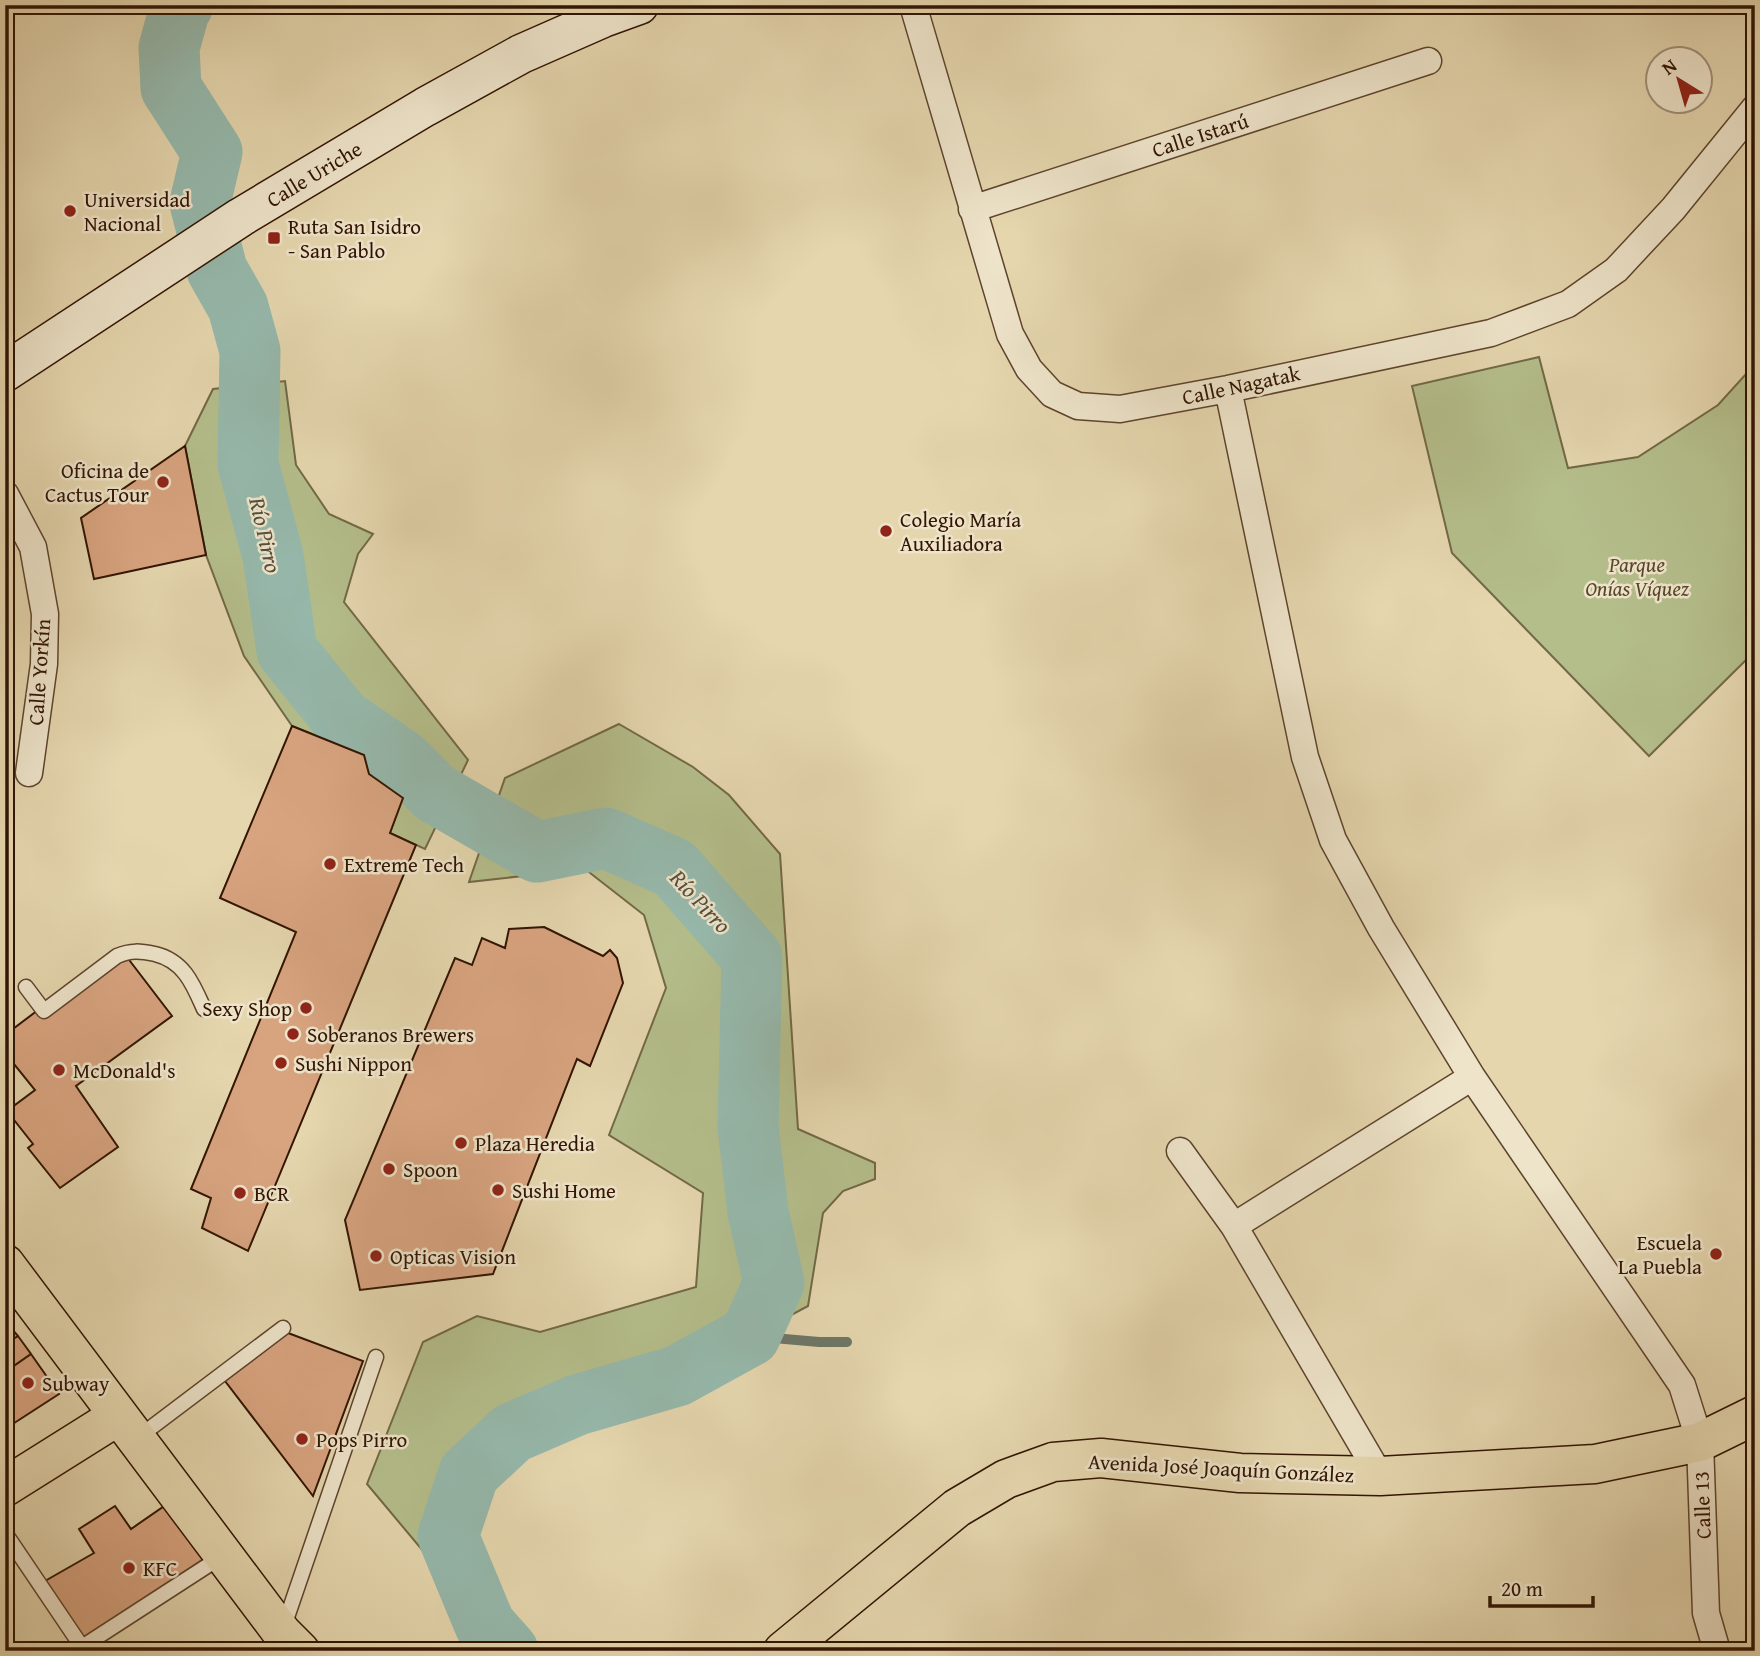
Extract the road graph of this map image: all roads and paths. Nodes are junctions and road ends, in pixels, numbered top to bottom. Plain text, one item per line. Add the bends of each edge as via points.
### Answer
1 (639, 5) edge
2 (913, 5) edge
3 (1428, 61) dead end
4 (1755, 108) edge
5 (972, 209) junction
6 (5, 372) edge
7 (1228, 388) junction
8 (5, 494) edge
9 (29, 773) dead end
10 (26, 987) dead end
11 (204, 1009) dead end
12 (1472, 1077) junction
13 (1180, 1151) dead end
14 (1234, 1226) junction
15 (5, 1264) edge
16 (283, 1328) dead end
17 (376, 1357) dead end
18 (1755, 1415) edge
19 (127, 1427) junction
20 (1700, 1442) junction
21 (1380, 1476) junction
22 (5, 1486) edge
23 (5, 1533) edge
24 (224, 1555) junction
25 (291, 1642) edge
26 (783, 1651) edge
27 (1717, 1651) edge

1 - 6 main road, Calle Uriche via 521,54 425,107 241,218
2 - 5 street, Calle Nagatak
3 - 5 street, Calle Istarú
4 - 7 street, Calle Nagatak via 1673,209 1616,270 1568,304 1491,332
5 - 7 street, Calle Nagatak via 1010,334 1029,369 1052,394 1078,406 1120,409
7 - 12 street, Calle 13 via 1304,757 1333,839
8 - 9 street, Calle Yorkín via 33,547 45,614 44,664
10 - 11 lane via 44,1011 117,956 140,951 178,964 193,982
12 - 14 street
12 - 20 street, Calle 13 via 1682,1385
13 - 14 street
14 - 21 street
15 - 19 main road
16 - 19 lane
17 - 25 lane
18 - 20 main road, Avenida José Joaquín González
19 - 22 main road
19 - 24 main road
20 - 21 main road, Avenida José Joaquín González via 1595,1464
20 - 27 street, Calle 13 via 1706,1613
21 - 26 main road, Avenida José Joaquín González via 1240,1473 1101,1458 1053,1462 1006,1479 957,1508
23 - 24 lane via 82,1647
24 - 25 main road

